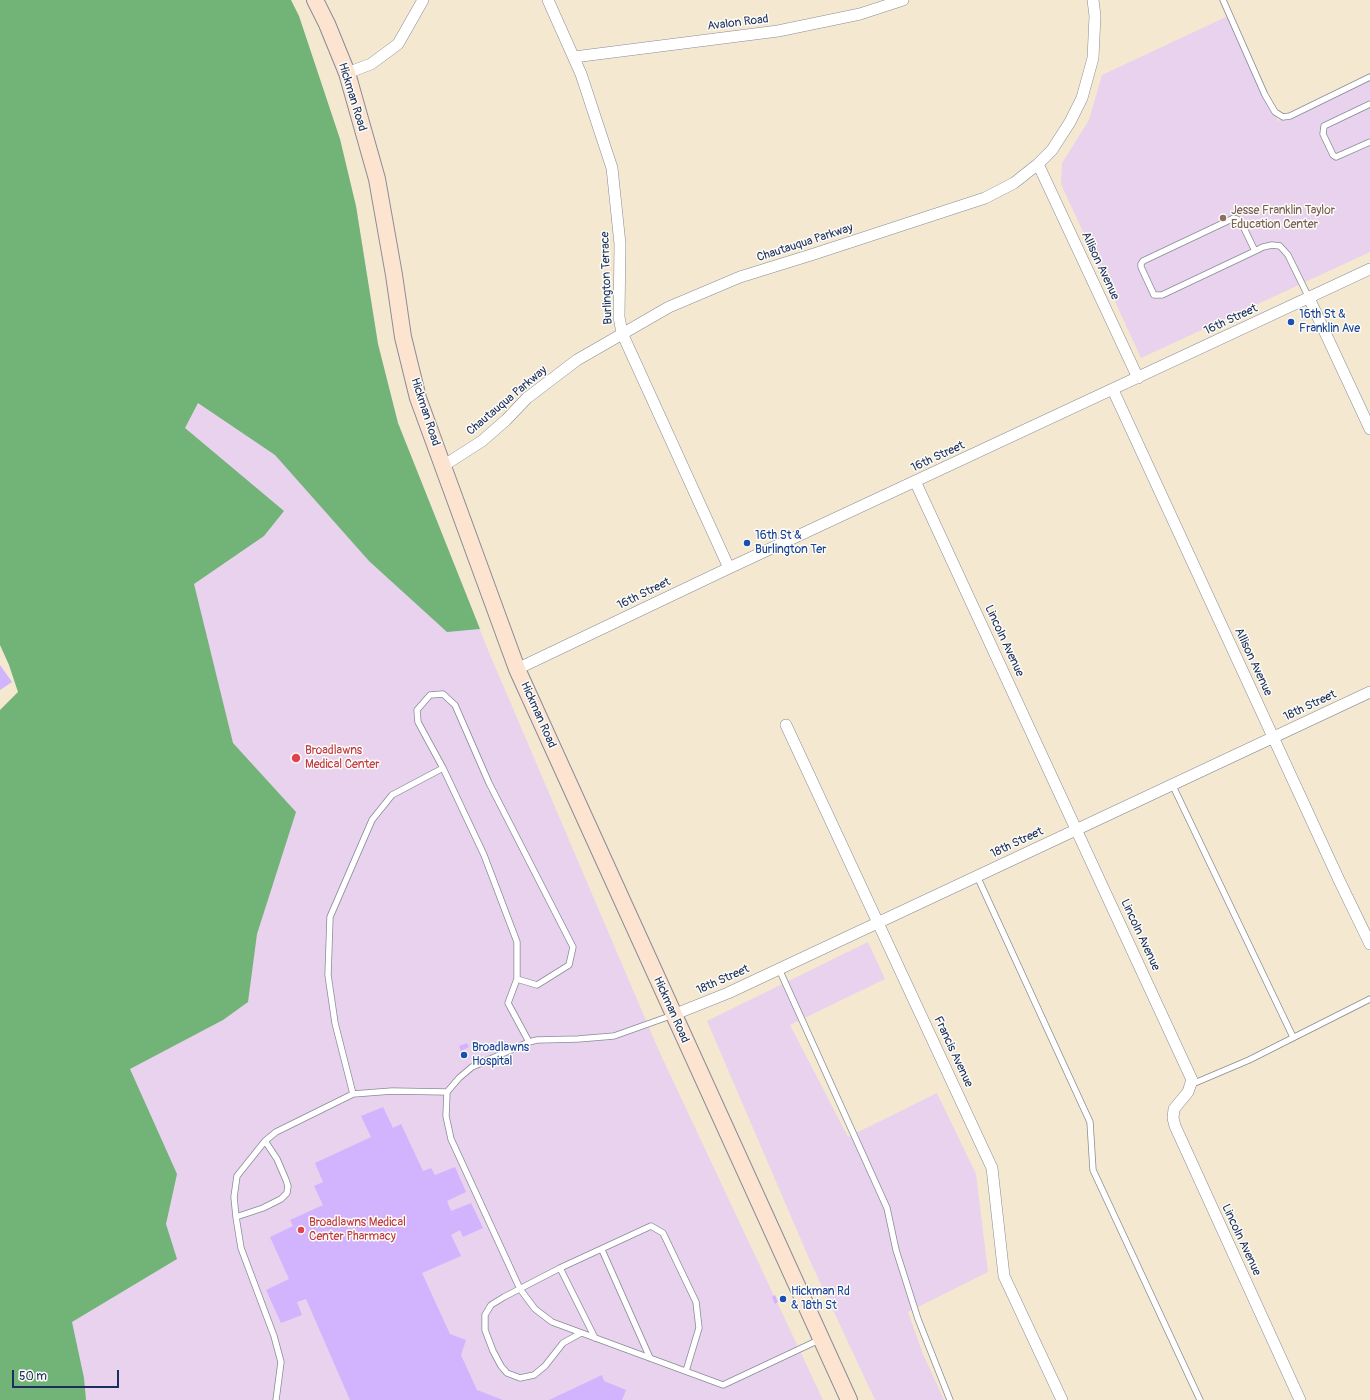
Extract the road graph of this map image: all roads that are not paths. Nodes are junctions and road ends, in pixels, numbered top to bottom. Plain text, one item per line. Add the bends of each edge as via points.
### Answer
1 (315, 0) edge
2 (423, 0) edge
3 (548, 0) edge
4 (903, 0) edge
5 (1092, 0) edge
6 (1223, 0) edge
7 (574, 57) junction
8 (347, 73) junction
9 (1370, 77) edge
10 (1370, 104) edge
11 (1370, 142) edge
12 (1038, 164) junction
13 (1254, 251) junction
14 (1370, 269) edge
15 (1309, 298) junction
16 (622, 333) junction
17 (1138, 378) junction
18 (1114, 390) junction
19 (1370, 429) edge
20 (443, 466) junction
21 (915, 481) junction
22 (729, 568) junction
23 (517, 670) junction
24 (1370, 692) edge
25 (786, 725) dead end
26 (1273, 737) junction
27 (443, 768) junction
28 (1172, 784) junction
29 (1076, 829) junction
30 (977, 876) junction
31 (878, 922) junction
32 (1370, 944) edge
33 (779, 969) junction
34 (517, 979) junction
35 (1370, 999) edge
36 (673, 1015) junction
37 (1293, 1037) junction
38 (529, 1042) junction
39 (1190, 1085) junction
40 (447, 1092) junction
41 (353, 1094) junction
42 (264, 1141) junction
43 (236, 1217) junction
44 (602, 1250) junction
45 (560, 1268) junction
46 (520, 1289) junction
47 (581, 1333) junction
48 (595, 1338) junction
49 (821, 1339) junction
50 (650, 1358) junction
51 (686, 1371) junction
52 (276, 1400) edge
53 (849, 1400) edge
54 (950, 1400) edge
55 (1062, 1400) edge
56 (1200, 1400) edge
57 (1300, 1400) edge

1 - 8 main road, Hickman Road
2 - 8 street via 398,44 371,64
3 - 7 street, Burlington Terrace
4 - 7 street, Avalon Road via 860,14 778,31
5 - 12 street, Chautauqua Parkway via 1095,16 1093,58 1082,98 1052,150
6 - 9 lane via 1266,95 1275,112 1282,116 1290,116
7 - 16 street, Burlington Terrace via 612,168 620,244 619,317
8 - 20 main road, Hickman Road via 377,179 403,337 418,398
10 - 11 lane via 1324,126 1323,130 1336,157
12 - 16 street, Chautauqua Parkway via 1014,183 985,198 740,277 668,307
12 - 17 street, Allison Avenue
13 - 13 lane via 1162,295 1154,295 1141,267 1143,261 1234,218 1241,222
13 - 15 lane via 1272,245 1280,246 1288,255
14 - 15 street, 16th Street
15 - 17 street, 16th Street
15 - 19 street
16 - 20 street, Chautauqua Parkway via 577,360 527,398 482,441
16 - 22 street, Burlington Terrace
17 - 18 street, 16th Street
18 - 21 street, 16th Street
18 - 26 street, Allison Avenue
20 - 23 main road, Hickman Road
21 - 22 street, 16th Street
21 - 29 street, Lincoln Avenue
22 - 23 street, 16th Street
23 - 36 main road, Hickman Road
24 - 26 street, 18th Street
25 - 31 street, Francis Avenue
26 - 28 street, 18th Street
26 - 32 street, Allison Avenue
27 - 34 lane via 484,855 517,942
27 - 34 lane via 418,722 417,710 430,695 443,694 455,706 489,783 573,947 569,965 536,984
27 - 41 lane via 392,795 372,820 330,917 328,975 335,1023
28 - 29 street, 18th Street
28 - 37 lane
29 - 30 street, 18th Street
29 - 39 street, Lincoln Avenue via 1192,1080
30 - 31 street, 18th Street
30 - 56 lane via 1090,1122 1093,1170
31 - 33 street, 18th Street
31 - 55 street, Francis Avenue via 992,1168 1004,1276
33 - 36 street, 18th Street
33 - 54 lane via 888,1208 896,1250 918,1319
34 - 38 lane via 508,1003
35 - 37 lane
36 - 38 lane via 614,1036
36 - 49 main road, Hickman Road
37 - 39 lane via 1249,1060
38 - 40 lane via 472,1067
39 - 57 street, Lincoln Avenue via 1188,1092 1174,1109 1172,1118
40 - 41 lane via 392,1091
40 - 46 lane via 446,1116 451,1139
41 - 42 lane via 292,1123
42 - 43 lane via 237,1176 234,1197
42 - 43 lane via 277,1159 288,1186 287,1194 275,1202
43 - 52 lane via 241,1248 274,1336 281,1362
44 - 45 lane
44 - 50 lane
44 - 51 lane via 651,1226 662,1233 696,1302 699,1328
45 - 46 lane
45 - 48 lane
46 - 47 lane via 535,1309 552,1322
46 - 47 lane via 491,1305 485,1314 485,1330 493,1351 508,1373 520,1378 534,1375 545,1366 563,1343
47 - 48 lane
48 - 50 lane
49 - 51 lane via 723,1385
49 - 53 main road, Hickman Road
50 - 51 lane

